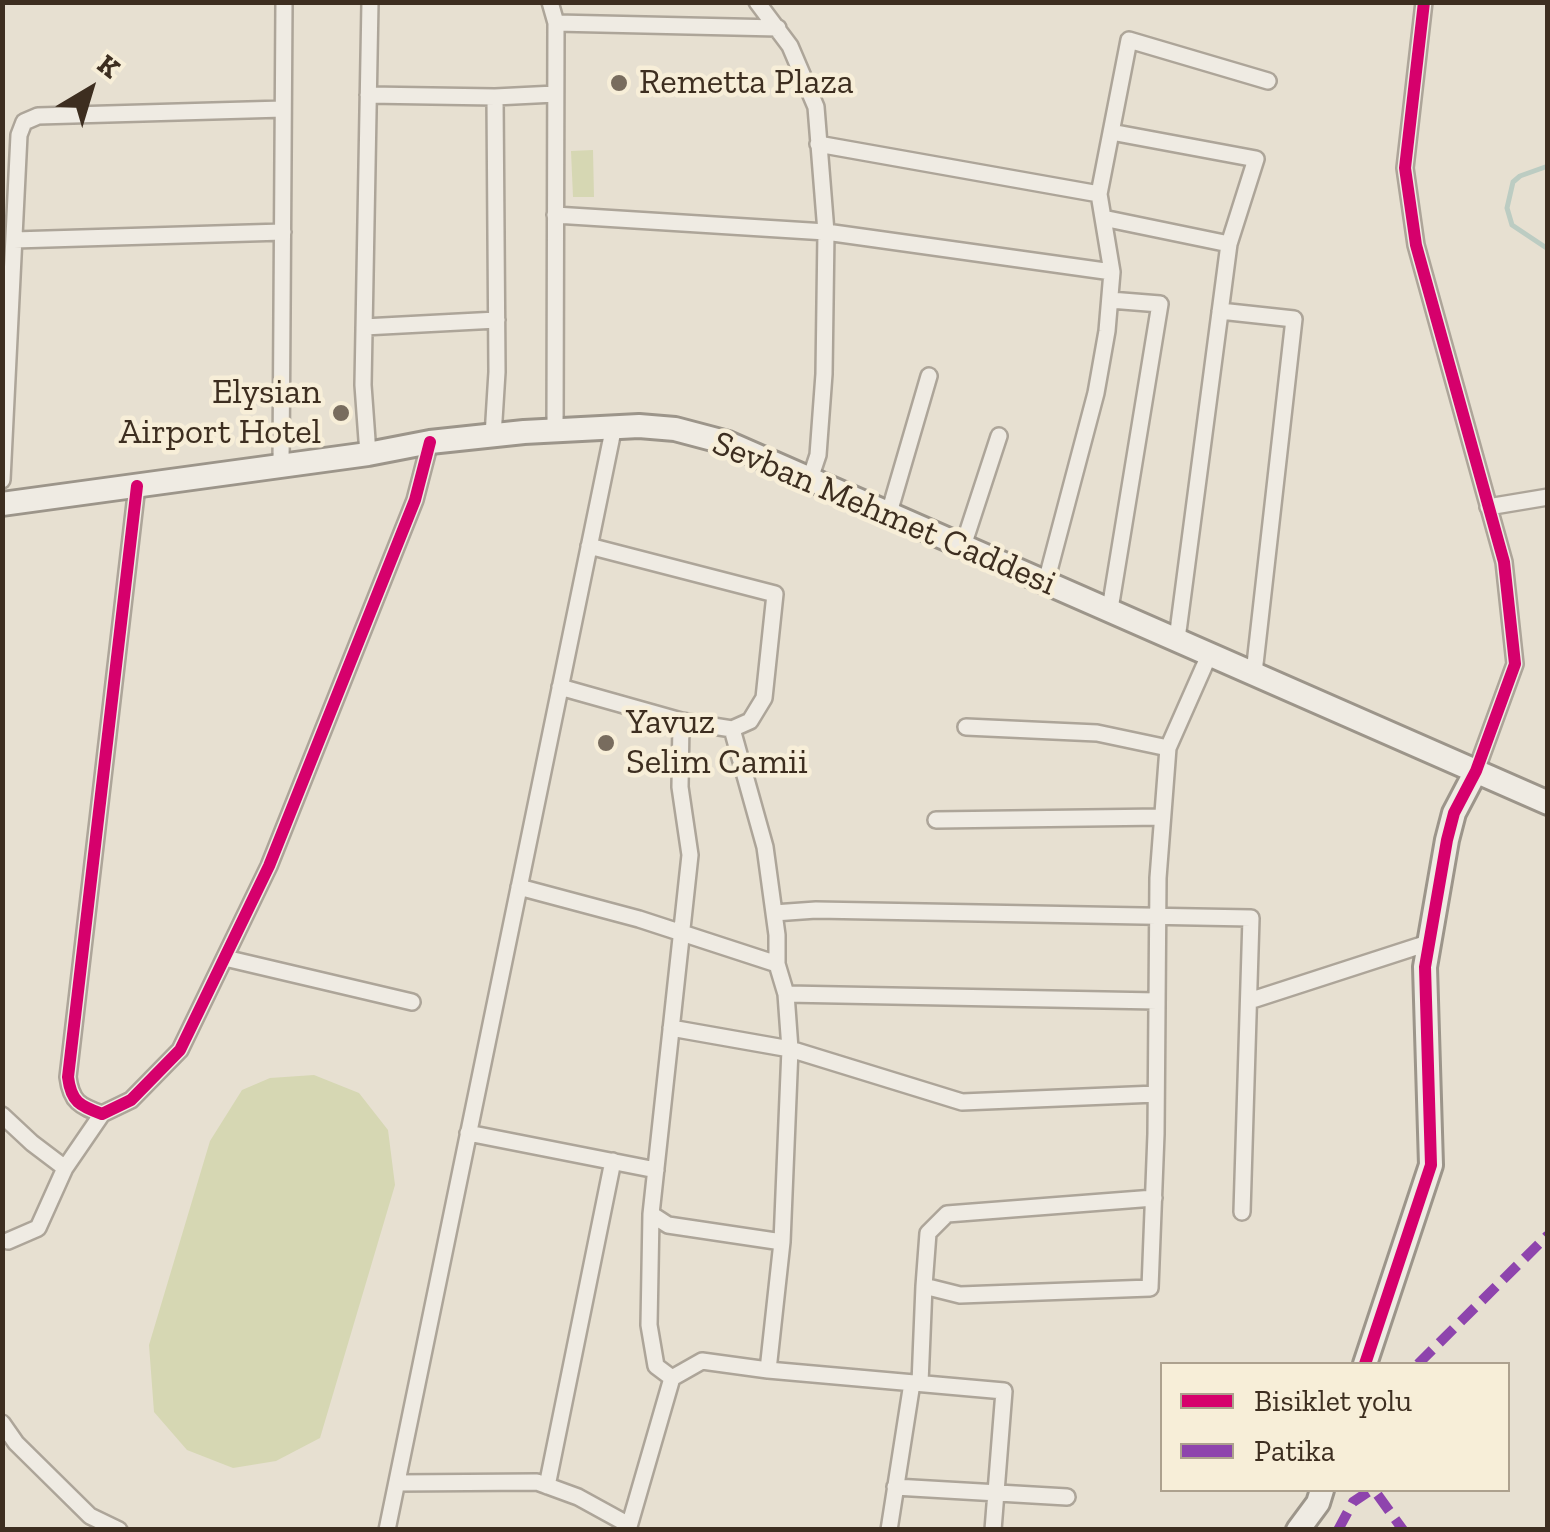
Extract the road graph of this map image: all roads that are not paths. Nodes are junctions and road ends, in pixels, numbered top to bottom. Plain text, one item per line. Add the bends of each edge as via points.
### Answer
1 (284, 2) edge
2 (370, 2) edge
3 (550, 2) edge
4 (758, 2) edge
5 (1424, 2) edge
6 (556, 23) junction
7 (778, 28) junction
8 (1268, 80) dead end
9 (555, 94) junction
10 (368, 95) junction
11 (496, 98) junction
12 (283, 109) junction
13 (1111, 132) junction
14 (818, 144) junction
15 (1099, 194) junction
16 (554, 214) junction
17 (1104, 218) junction
18 (283, 232) junction
19 (826, 232) junction
20 (14, 240) junction
21 (1230, 244) junction
22 (1112, 272) junction
23 (1110, 300) junction
24 (1220, 311) junction
25 (497, 320) junction
26 (6, 324) edge
27 (364, 327) junction
28 (929, 376) dead end
29 (614, 426) junction
30 (555, 432) junction
31 (494, 436) junction
32 (999, 436) dead end
33 (430, 442) junction
34 (368, 454) junction
35 (282, 466) junction
36 (810, 479) junction
37 (2, 480) edge
38 (137, 486) junction
39 (1548, 498) edge
40 (2, 504) edge
41 (1488, 507) junction
42 (888, 514) junction
43 (589, 546) junction
44 (963, 546) junction
45 (1046, 582) junction
46 (1110, 610) junction
47 (1176, 639) junction
48 (1210, 653) junction
49 (1254, 673) junction
50 (560, 687) junction
51 (681, 722) junction
52 (966, 727) dead end
53 (732, 729) junction
54 (1168, 748) junction
55 (1476, 771) junction
56 (1548, 802) edge
57 (1162, 816) junction
58 (936, 820) dead end
59 (519, 888) junction
60 (774, 913) junction
61 (1157, 917) junction
62 (681, 934) junction
63 (1428, 943) junction
64 (225, 958) junction
65 (777, 964) junction
66 (786, 994) junction
67 (1157, 1001) junction
68 (1249, 1001) junction
69 (412, 1002) dead end
70 (671, 1028) junction
71 (790, 1049) junction
72 (1156, 1094) junction
73 (102, 1114) junction
74 (2, 1115) edge
75 (468, 1133) junction
76 (613, 1162) junction
77 (65, 1168) junction
78 (656, 1170) junction
79 (1154, 1198) junction
80 (1242, 1212) dead end
81 (651, 1214) junction
82 (8, 1242) dead end
83 (782, 1242) junction
84 (924, 1286) junction
85 (1367, 1362) edge
86 (768, 1370) junction
87 (672, 1378) junction
88 (916, 1383) junction
89 (2, 1423) edge
90 (397, 1483) junction
91 (547, 1486) junction
92 (895, 1487) junction
93 (996, 1494) junction
94 (1320, 1496) edge
95 (1066, 1497) dead end
96 (628, 1527) edge
97 (118, 1530) edge
98 (387, 1530) edge
99 (888, 1530) edge
100 (993, 1530) edge
101 (1298, 1530) edge
102 (1318, 1530) edge

1 - 12 street
2 - 10 street
3 - 6 street
4 - 7 street
5 - 41 street via 1405,168 1416,246
6 - 7 street
6 - 9 street
7 - 14 street via 809,86
8 - 13 street via 1129,40
9 - 11 street
9 - 16 street
10 - 11 street
10 - 27 street
11 - 25 street
12 - 18 street
12 - 20 street via 28,119 20,130
13 - 15 street
13 - 21 street via 1256,160
14 - 15 street
14 - 19 street
15 - 17 street
16 - 19 street
16 - 30 street
17 - 21 street
17 - 22 street
18 - 20 street
18 - 35 street
19 - 22 street
19 - 36 street via 824,374
20 - 26 street
21 - 24 street
22 - 23 street
23 - 45 street via 1096,393
23 - 46 street via 1160,304
24 - 47 street
24 - 49 street via 1294,319
25 - 27 street
25 - 31 street
26 - 37 street
27 - 34 street
28 - 42 street
29 - 30 main road, Sevban Mehmet Caddesi
29 - 36 main road, Sevban Mehmet Caddesi via 675,429 728,443
29 - 43 street
30 - 31 main road, Sevban Mehmet Caddesi
31 - 33 main road, Sevban Mehmet Caddesi
32 - 44 street
33 - 34 main road, Sevban Mehmet Caddesi
33 - 64 street via 415,500 269,866
34 - 35 main road, Sevban Mehmet Caddesi
35 - 38 main road, Sevban Mehmet Caddesi
36 - 42 main road, Sevban Mehmet Caddesi
38 - 40 main road, Sevban Mehmet Caddesi
38 - 73 street via 68,1077 78,1105
39 - 41 street
41 - 55 street via 1504,562 1515,664
42 - 44 main road, Sevban Mehmet Caddesi
43 - 50 street
43 - 53 street via 775,594 764,698 750,721
44 - 45 main road, Sevban Mehmet Caddesi
45 - 46 main road, Sevban Mehmet Caddesi
46 - 47 main road, Sevban Mehmet Caddesi
47 - 48 main road, Sevban Mehmet Caddesi
48 - 49 main road, Sevban Mehmet Caddesi
48 - 54 street
49 - 55 main road, Sevban Mehmet Caddesi
50 - 51 street
50 - 59 street
51 - 53 street
51 - 62 street via 680,787 690,855
52 - 54 street via 1097,733
53 - 60 street via 765,847
54 - 57 street
55 - 56 main road, Sevban Mehmet Caddesi
55 - 63 main road via 1454,813
57 - 58 street
57 - 61 street
59 - 62 street
59 - 75 street
60 - 61 street
60 - 65 street
61 - 67 street
61 - 68 street via 1252,918
62 - 65 street
62 - 70 street
63 - 68 street
63 - 85 main road via 1431,1164
64 - 69 street
64 - 73 street via 180,1050 131,1100
65 - 66 street
66 - 67 street
66 - 71 street
67 - 72 street
68 - 80 street
70 - 71 street
70 - 78 street
71 - 72 street via 962,1102
71 - 83 street
72 - 79 street
73 - 77 street
74 - 77 street
75 - 76 street
75 - 90 street
76 - 78 street
76 - 91 street
77 - 82 street via 38,1228
78 - 81 street
79 - 84 street via 947,1214 928,1232
79 - 84 street via 1150,1288 960,1295
81 - 83 street via 668,1225
81 - 87 street via 649,1325 656,1366
83 - 86 street
84 - 88 street
86 - 87 street via 702,1361
86 - 88 street
87 - 96 street
88 - 92 street
88 - 93 street via 1004,1391
89 - 97 street via 90,1516
90 - 91 street
90 - 98 street
91 - 96 street
92 - 93 street
92 - 99 street
93 - 95 street
93 - 100 street
94 - 101 main road
94 - 102 street

